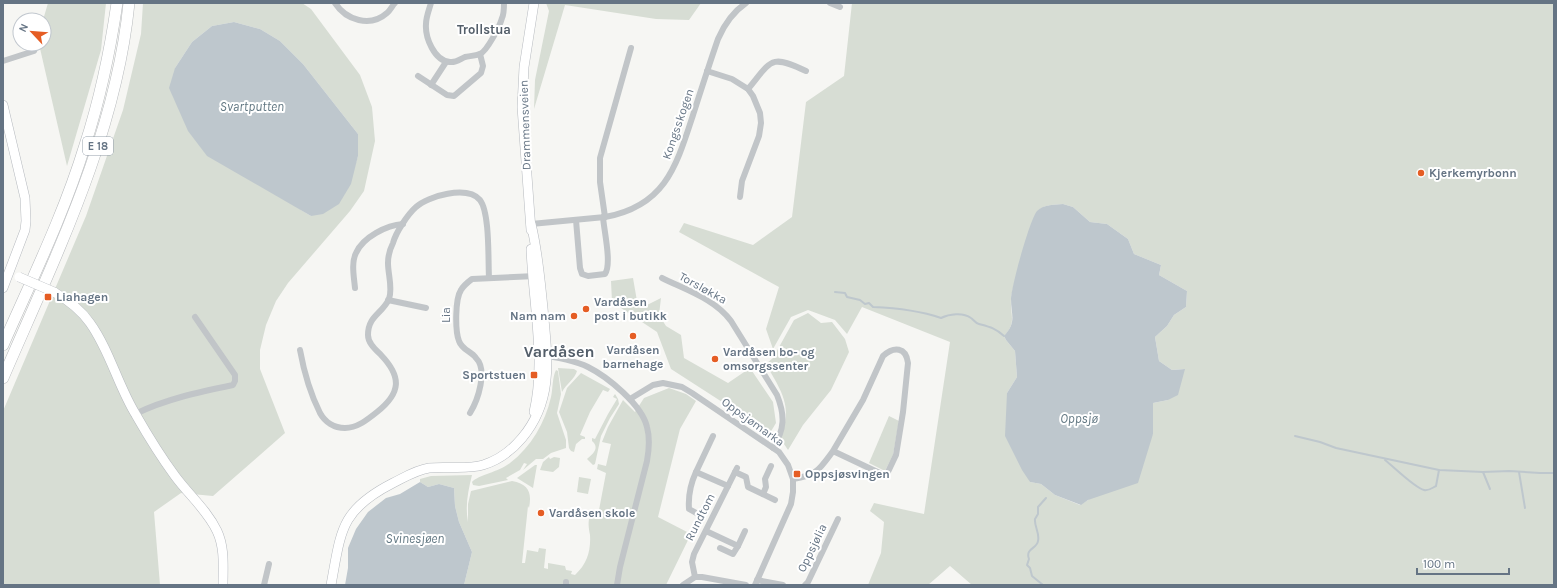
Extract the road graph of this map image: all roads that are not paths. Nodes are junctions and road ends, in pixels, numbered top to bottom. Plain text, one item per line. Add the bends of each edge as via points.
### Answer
1 (117, 3) edge
2 (130, 3) edge
3 (335, 3) edge
4 (394, 3) edge
5 (431, 3) edge
6 (504, 3) edge
7 (534, 3) edge
8 (746, 3) edge
9 (830, 3) edge
10 (840, 7) dead end
11 (631, 48) dead end
12 (31, 52) edge
13 (480, 54) junction
14 (3, 61) edge
15 (446, 62) junction
16 (806, 70) dead end
17 (707, 71) junction
18 (418, 76) dead end
19 (431, 85) junction
20 (748, 89) junction
21 (3, 105) edge
22 (6, 132) edge
23 (740, 197) dead end
24 (604, 217) junction
25 (576, 220) junction
26 (403, 224) junction
27 (531, 224) junction
28 (10, 273) junction
29 (536, 276) junction
30 (489, 278) junction
31 (662, 278) dead end
32 (3, 288) edge
33 (355, 288) dead end
34 (388, 300) junction
35 (426, 308) dead end
36 (195, 317) dead end
37 (3, 345) edge
38 (300, 350) dead end
39 (542, 356) junction
40 (3, 378) edge
41 (630, 399) junction
42 (470, 412) dead end
43 (135, 414) junction
44 (713, 436) dead end
45 (773, 448) junction
46 (833, 451) junction
47 (771, 466) dead end
48 (696, 472) junction
49 (793, 479) junction
50 (728, 486) junction
51 (763, 494) junction
52 (775, 500) dead end
53 (698, 514) tunnel mouth
54 (705, 517) tunnel mouth
55 (838, 519) dead end
56 (711, 520) junction
57 (706, 531) junction
58 (745, 531) dead end
59 (724, 539) junction
60 (738, 546) junction
61 (269, 564) dead end
62 (699, 577) junction
63 (756, 582) edge
64 (223, 585) edge
65 (264, 585) edge
66 (331, 585) edge
67 (617, 585) edge
68 (683, 585) edge
69 (701, 585) edge
70 (746, 585) edge
71 (783, 585) edge
72 (805, 585) edge

1 - 37 highway, E 18 via 100,95 85,146 63,205
2 - 40 highway, E 18 via 123,52 97,151 75,210
3 - 4 street via 348,17 369,21 387,13
5 - 15 street via 426,18 427,36 433,50
6 - 13 street via 503,18
7 - 27 main road, Drammensveien via 524,66 522,107
8 - 17 street, Kongsskogen via 724,26
9 - 10 street
11 - 24 street via 600,158
12 - 14 street
13 - 15 street via 452,63
13 - 19 street via 483,66 480,73 454,96 447,95
15 - 19 street
16 - 20 street via 783,61 775,61
17 - 20 street via 732,79
17 - 24 street, Kongsskogen via 672,171 657,191 640,205 621,214
18 - 19 street
20 - 23 street via 757,104 761,123 759,136 742,181
21 - 22 main road
22 - 28 main road via 24,198 26,217 25,230
24 - 25 street, Kongsskogen
24 - 25 street via 608,270 604,274 588,276 582,274 580,268
25 - 27 street, Kongsskogen
26 - 30 street via 416,207 430,198 461,192 472,194 485,211
26 - 33 street via 387,228 361,245 353,264
26 - 34 street via 389,254
27 - 29 main road, Drammensveien
28 - 32 main road
28 - 43 main road, bridge via 54,292 73,305 90,322
29 - 30 street, Lia
29 - 39 main road, Drammensveien
30 - 42 street, Lia via 472,279 460,291 457,303 459,342 475,356 481,369 480,389
31 - 45 street, Torsløkka via 715,305 731,321 782,406 782,427
34 - 35 street
34 - 38 street via 373,317 368,338 392,368 397,380 396,387 381,409 360,424 340,428 328,423 322,416 306,377
36 - 43 street via 235,375 233,385 155,404
39 - 41 street via 588,366
39 - 66 main road, Drammensveien via 536,404 525,435 508,452 484,465 423,469 368,497 354,510 342,532
41 - 45 street, Oppsjømarka via 653,385 675,384
41 - 67 street via 641,412 647,427 649,445
43 - 64 main road via 176,477 209,516 217,531 223,557
44 - 48 street
45 - 49 street, Oppsjømarka via 788,465
46 - 46 street via 863,400 883,356 896,349 903,352 908,363 903,412 896,454 886,476
46 - 49 street via 820,470
47 - 51 street via 765,478 766,488
48 - 50 street
48 - 53 street via 690,485 688,509
49 - 63 street, Oppsjømarka via 794,492 791,504
50 - 51 street, Rundtom via 736,470 746,477 748,487
50 - 56 street, Rundtom
51 - 52 street
54 - 56 street
55 - 72 street, Oppsjølia
56 - 57 street, Rundtom
57 - 59 street
57 - 62 street, Rundtom via 692,562
58 - 60 street
59 - 60 street
59 - 60 street via 718,551 734,554
61 - 65 street
62 - 68 street
62 - 69 street, Rundtom
62 - 70 street
63 - 71 street

